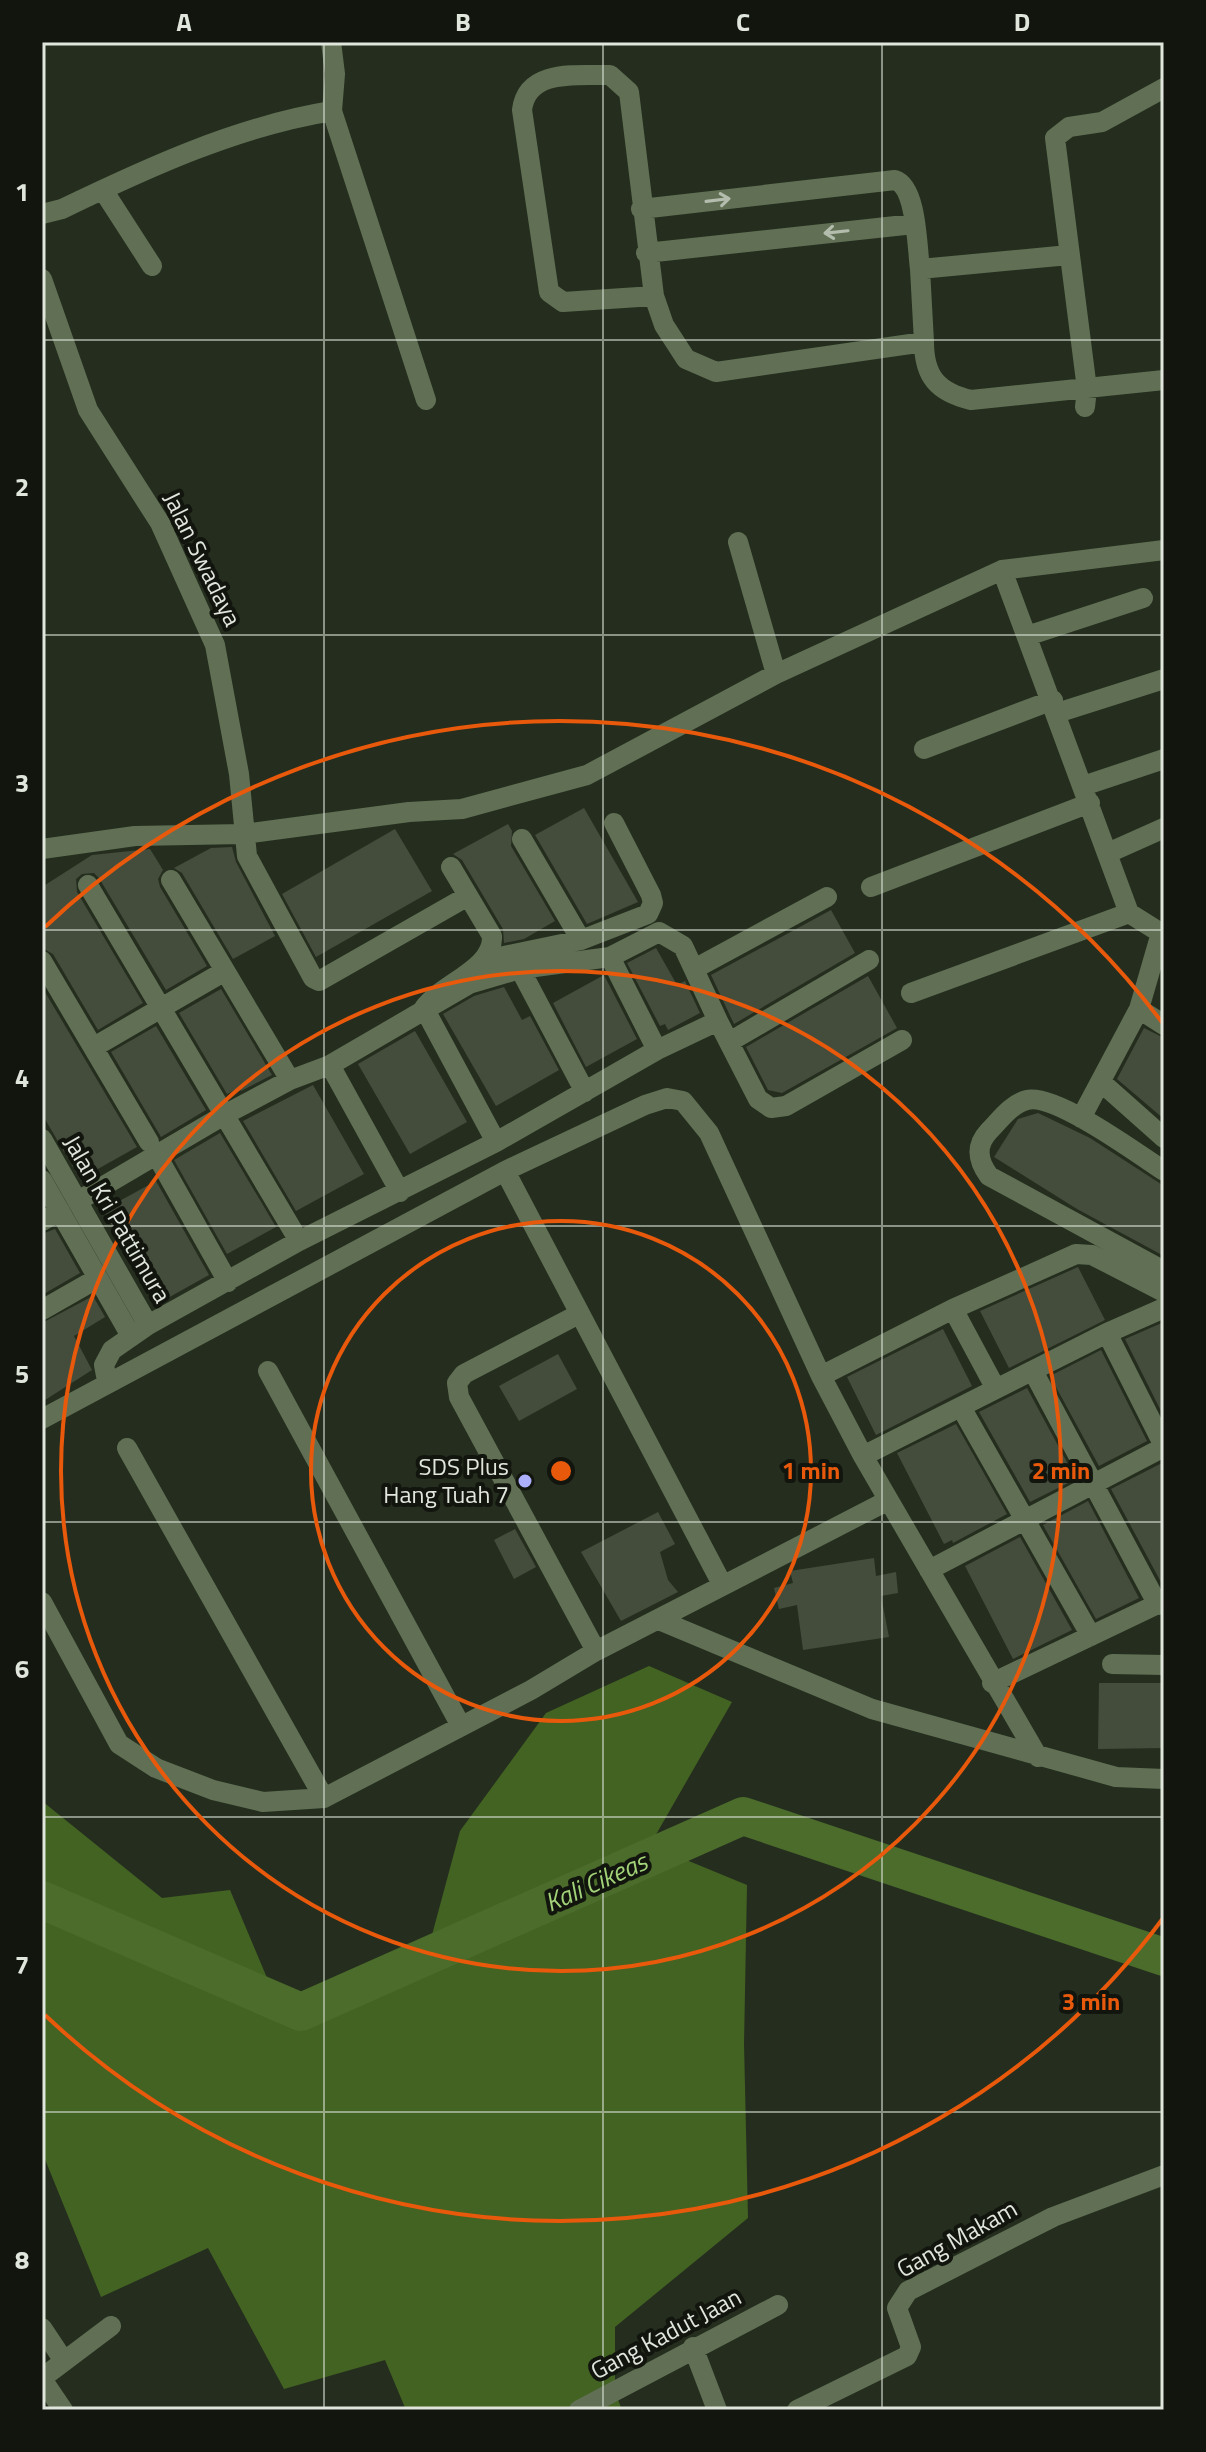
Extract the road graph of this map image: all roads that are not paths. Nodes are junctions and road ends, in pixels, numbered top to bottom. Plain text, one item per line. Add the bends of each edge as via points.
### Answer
1 (331, 42) edge
2 (1164, 88) edge
3 (332, 111) junction
4 (103, 190) junction
5 (641, 209) junction
6 (42, 214) edge
7 (914, 224) junction
8 (646, 253) junction
9 (1069, 255) junction
10 (152, 266) dead end
11 (920, 269) junction
12 (42, 279) edge
13 (654, 296) junction
14 (924, 342) junction
15 (1164, 380) edge
16 (1086, 398) junction
17 (426, 400) dead end
18 (738, 542) dead end
19 (1164, 550) edge
20 (1002, 570) junction
21 (1143, 598) dead end
22 (1027, 636) junction
23 (776, 674) junction
24 (1164, 679) edge
25 (1055, 707) junction
26 (924, 749) dead end
27 (1164, 759) edge
28 (1086, 794) junction
29 (614, 823) dead end
30 (1164, 828) edge
31 (243, 834) junction
32 (522, 839) dead end
33 (42, 849) edge
34 (1108, 853) junction
35 (451, 867) dead end
36 (171, 880) dead end
37 (88, 885) dead end
38 (871, 887) dead end
39 (468, 896) junction
40 (827, 897) dead end
41 (1129, 913) junction
42 (1162, 934) edge
43 (581, 940) junction
44 (610, 957) junction
45 (485, 960) junction
46 (869, 960) dead end
47 (42, 961) edge
48 (696, 968) junction
49 (520, 969) junction
50 (225, 971) junction
51 (911, 993) dead end
52 (163, 1007) junction
53 (424, 1008) junction
54 (1139, 1009) junction
55 (718, 1021) junction
56 (1164, 1025) edge
57 (902, 1040) dead end
58 (731, 1041) junction
59 (94, 1047) junction
60 (657, 1050) junction
61 (330, 1065) junction
62 (290, 1080) junction
63 (1101, 1082) junction
64 (585, 1092) junction
65 (226, 1114) junction
66 (1081, 1118) junction
67 (1164, 1138) edge
68 (42, 1139) edge
69 (496, 1142) junction
70 (153, 1148) junction
71 (505, 1171) junction
72 (1164, 1171) edge
73 (42, 1180) edge
74 (400, 1192) junction
75 (60, 1211) edge
76 (299, 1241) junction
77 (1164, 1271) edge
78 (98, 1278) junction
79 (228, 1282) junction
80 (1164, 1292) edge
81 (1164, 1308) edge
82 (953, 1309) junction
83 (42, 1310) edge
84 (579, 1314) junction
85 (139, 1330) junction
86 (1107, 1333) junction
87 (268, 1371) dead end
88 (1033, 1371) junction
89 (821, 1376) junction
90 (107, 1381) junction
91 (996, 1389) junction
92 (962, 1409) junction
93 (42, 1419) edge
94 (1164, 1446) edge
95 (127, 1448) dead end
96 (863, 1456) junction
97 (1095, 1484) junction
98 (887, 1501) junction
99 (1024, 1521) junction
100 (929, 1570) junction
101 (722, 1584) junction
102 (42, 1602) edge
103 (1161, 1603) edge
104 (659, 1620) junction
105 (1091, 1636) junction
106 (596, 1651) junction
107 (1112, 1664) dead end
108 (1164, 1665) edge
109 (992, 1683) junction
110 (461, 1726) junction
111 (1038, 1757) junction
112 (1164, 1779) edge
113 (324, 1798) junction
114 (1164, 2175) edge
115 (778, 2305) dead end
116 (111, 2326) dead end
117 (42, 2328) edge
118 (693, 2347) junction
119 (64, 2361) junction
120 (42, 2378) edge
121 (63, 2410) edge
122 (579, 2410) edge
123 (717, 2410) edge
124 (797, 2410) edge

1 - 3 street
2 - 9 street via 1102,122 1056,133
3 - 4 street via 292,117
3 - 17 street
4 - 6 street
4 - 10 street
5 -> 7 street via 895,180 909,193
5 - 8 street
5 - 13 street via 632,102 625,85 610,75 547,77 529,90 522,110 549,292 563,302
7 -> 8 street
7 - 11 street
8 - 13 street
9 - 11 street
9 - 16 street
11 - 14 street
12 - 31 street, Jalan Swadaya via 88,410 160,523 215,645 239,774
13 - 14 street via 664,325 686,359 716,372
14 - 16 street via 930,377 948,394 971,400
15 - 16 street
18 - 23 street
19 - 20 street
20 - 22 street
20 - 23 street
21 - 22 street
22 - 25 street
23 - 31 street via 587,775 462,809
24 - 25 street
25 - 26 street
25 - 28 street
27 - 28 street
28 - 34 street
28 - 38 street
29 - 43 street via 653,903 640,919
30 - 34 street
31 - 33 street via 135,836
31 - 39 street, Jalan Swadaya via 247,856 319,981
32 - 43 street
34 - 41 street
35 - 39 street
36 - 50 street
37 - 52 street
39 - 45 street via 492,936
40 - 48 street
41 - 42 street
41 - 51 street
42 - 54 street
43 - 45 street
44 - 48 street via 659,932 683,946
44 - 49 street
44 - 60 street
45 - 53 street
46 - 58 street
47 - 59 street
48 - 55 street
49 - 53 street via 469,984
49 - 64 street
50 - 52 street
50 - 62 street
52 - 59 street
52 - 65 street
53 - 61 street
53 - 69 street
54 - 56 street
54 - 63 street
55 - 58 street
55 - 60 street
57 - 58 street via 786,1106 771,1108 758,1099
59 - 70 street
60 - 64 street
61 - 62 street
61 - 74 street
62 - 65 street
63 - 66 street
63 - 67 street
64 - 69 street
65 - 70 street
65 - 76 street
66 - 72 street
66 - 77 street via 1040,1099 1016,1105 983,1138 982,1166 989,1176
68 - 75 street, Jalan Kri Pattimura
69 - 74 street
70 - 75 street
70 - 79 street
71 - 84 street
71 - 89 street via 645,1105 667,1098 683,1101 709,1133
71 - 90 street
73 - 75 street
74 - 76 street
75 - 78 street
75 - 85 street, Jalan Kri Pattimura
76 - 79 street
78 - 83 street
78 - 85 street
79 - 85 street
80 - 82 street via 1092,1255 1076,1254
81 - 86 street
82 - 89 street
82 - 91 street
84 - 101 street
84 - 106 street via 464,1374 457,1383 459,1397
85 - 90 street via 112,1350 104,1365
86 - 88 street
86 - 94 street
87 - 110 street
88 - 91 street
88 - 97 street
89 - 96 street
90 - 93 street
91 - 92 street
92 - 96 street
92 - 99 street
94 - 97 street
95 - 113 street
96 - 98 street
97 - 99 street
97 - 103 street
98 - 100 street
98 - 101 street
99 - 100 street
99 - 105 street
100 - 109 street
101 - 104 street
102 - 113 street via 119,1744 156,1768 213,1790 263,1802
103 - 105 street
104 - 106 street
104 - 111 street via 872,1709
105 - 109 street
106 - 110 street
107 - 108 street
109 - 111 street
110 - 113 street
111 - 112 street via 1116,1777
114 - 124 street, Gang Makam via 1053,2217 908,2291 897,2308 911,2347 907,2356
115 - 118 street, Gang Kadut Jaan
116 - 119 street
117 - 119 street
118 - 122 street, Gang Kadut Jaan
118 - 123 street
119 - 120 street
120 - 121 street

